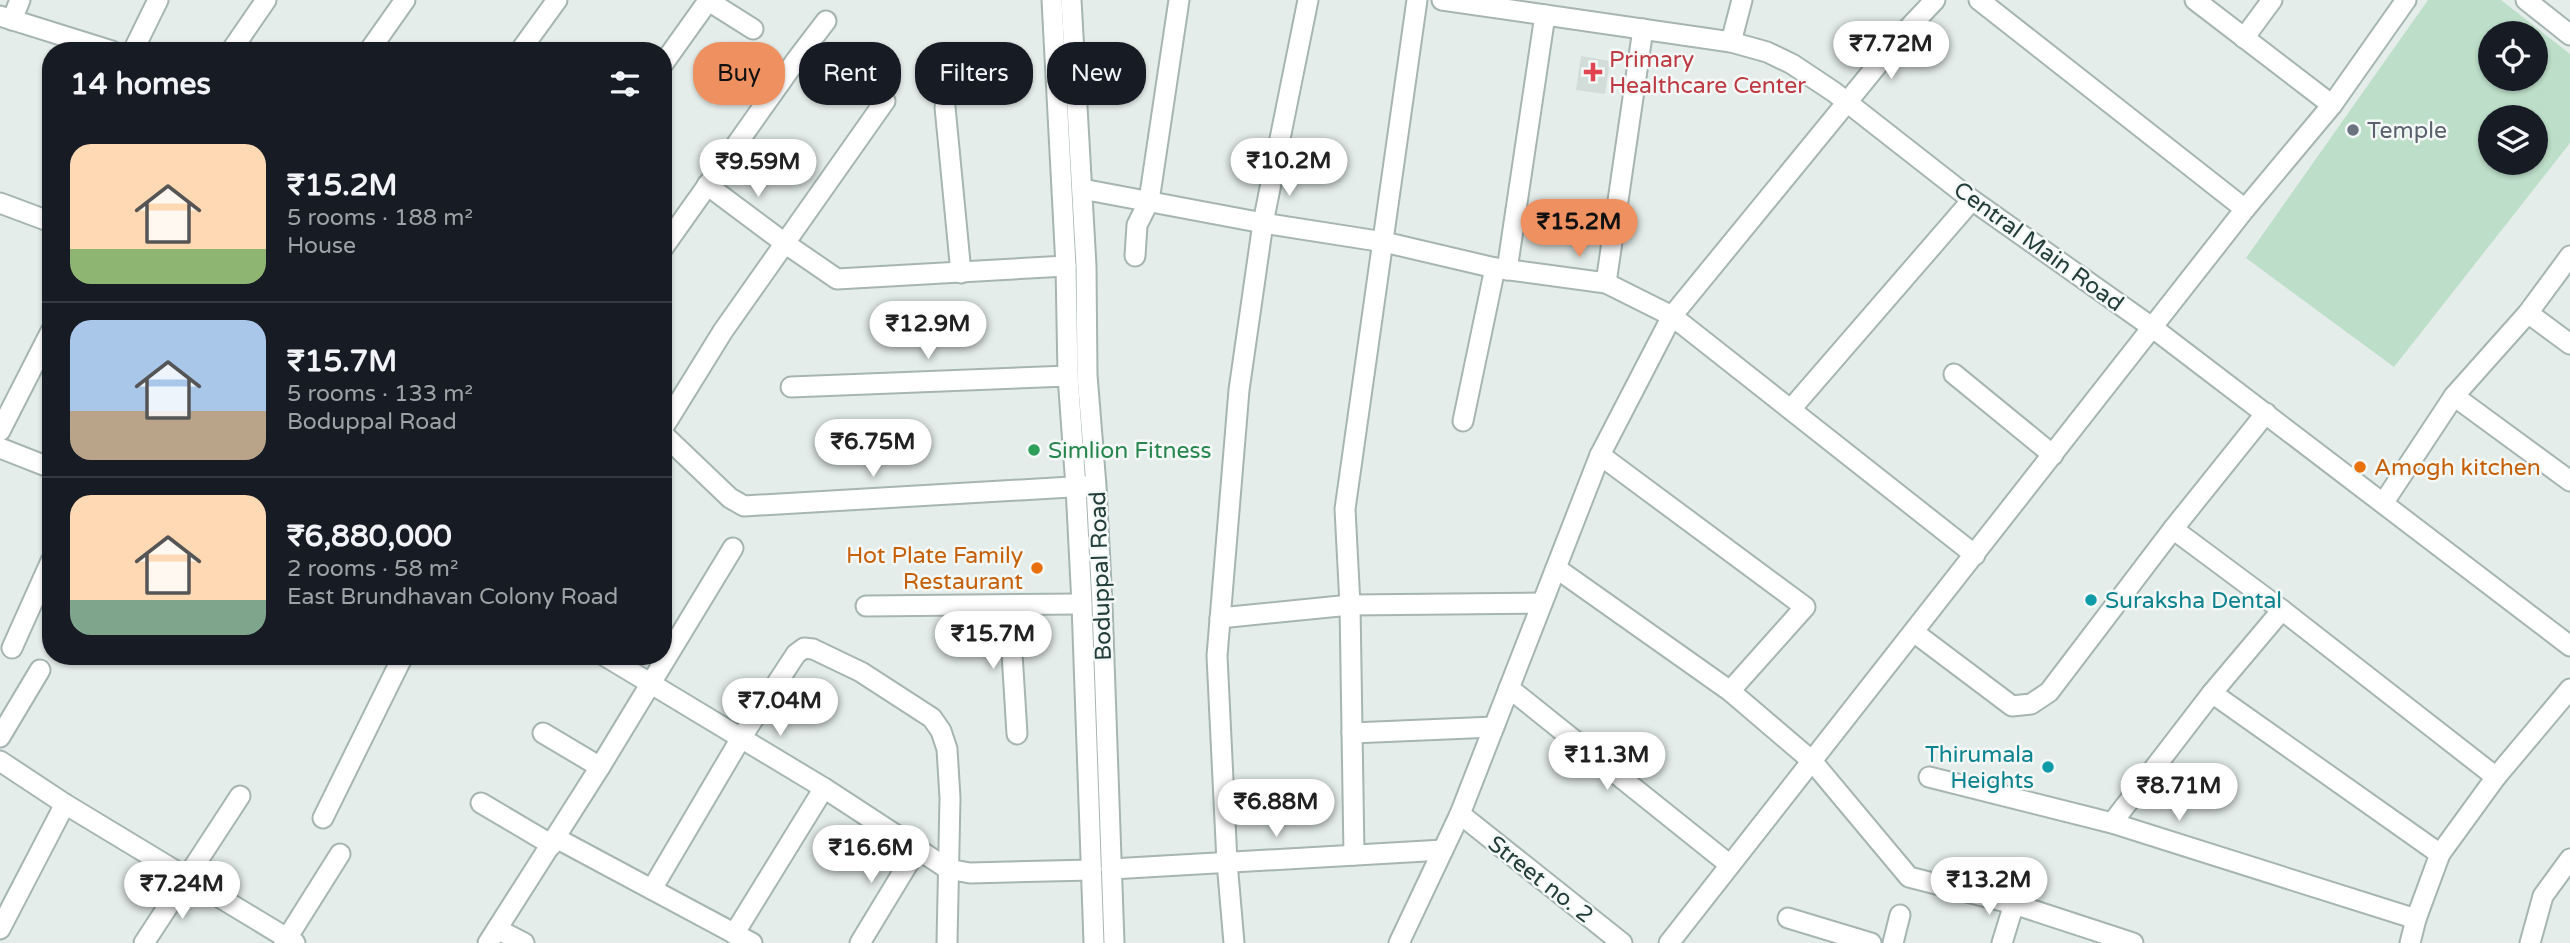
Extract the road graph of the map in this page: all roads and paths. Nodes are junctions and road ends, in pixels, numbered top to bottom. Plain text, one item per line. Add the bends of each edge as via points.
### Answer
1 (20, 0) edge
2 (158, 0) edge
3 (266, 0) edge
4 (405, 0) edge
5 (557, 0) edge
6 (1052, 0) edge
7 (1071, 0) edge
8 (1179, 0) edge
9 (1308, 0) edge
10 (1417, 0) edge
11 (1442, 0) edge
12 (1742, 0) edge
13 (1935, 0) edge
14 (1979, 0) edge
15 (2195, 0) edge
16 (2272, 0) edge
17 (2406, 0) edge
18 (2526, 0) edge
19 (708, 1) edge
20 (1545, 15) junction
21 (6, 18) edge
22 (826, 22) dead end
23 (753, 29) dead end
24 (1643, 29) junction
25 (2570, 34) edge
26 (2244, 38) junction
27 (84, 42) edge
28 (137, 42) edge
29 (237, 42) edge
30 (375, 42) edge
31 (527, 42) edge
32 (1731, 42) junction
33 (672, 51) edge
34 (1848, 103) junction
35 (884, 105) edge
36 (2332, 105) junction
37 (946, 107) dead end
38 (707, 185) junction
39 (1082, 188) junction
40 (1972, 200) junction
41 (1149, 201) junction
42 (0, 204) edge
43 (2245, 209) junction
44 (42, 219) edge
45 (1263, 223) junction
46 (672, 235) edge
47 (1384, 242) junction
48 (786, 244) junction
49 (1135, 256) dead end
50 (2570, 257) edge
51 (1066, 266) junction
52 (1501, 269) junction
53 (961, 273) junction
54 (1606, 283) junction
55 (2528, 313) junction
56 (1672, 316) junction
57 (2153, 328) junction
58 (2570, 344) edge
59 (42, 349) edge
60 (1954, 374) dead end
61 (1068, 376) junction
62 (791, 387) dead end
63 (2454, 396) junction
64 (1791, 409) junction
65 (672, 413) edge
66 (2266, 413) junction
67 (1463, 421) dead end
68 (0, 431) edge
69 (672, 443) edge
70 (0, 447) edge
71 (1600, 454) junction
72 (2053, 455) junction
73 (42, 464) edge
74 (2570, 481) edge
75 (1096, 485) junction
76 (1076, 487) junction
77 (2384, 502) junction
78 (2173, 529) junction
79 (733, 548) dead end
80 (1975, 555) junction
81 (1556, 568) junction
82 (42, 581) edge
83 (1542, 603) junction
84 (1082, 604) junction
85 (866, 606) dead end
86 (1009, 606) junction
87 (1350, 606) junction
88 (2283, 610) junction
89 (1220, 618) junction
90 (1915, 633) junction
91 (2570, 646) edge
92 (12, 648) dead end
93 (672, 650) edge
94 (399, 665) edge
95 (621, 665) edge
96 (663, 665) edge
97 (40, 670) dead end
98 (652, 683) junction
99 (1509, 688) junction
100 (2570, 689) edge
101 (1730, 691) junction
102 (2213, 693) junction
103 (1494, 727) junction
104 (542, 733) dead end
105 (1352, 733) junction
106 (1017, 734) dead end
107 (0, 737) edge
108 (741, 738) junction
109 (0, 761) edge
110 (1812, 761) junction
111 (600, 767) junction
112 (1929, 777) dead end
113 (2496, 777) junction
114 (824, 788) junction
115 (240, 796) dead end
116 (481, 803) dead end
117 (65, 804) junction
118 (1460, 814) junction
119 (323, 818) dead end
120 (2112, 823) junction
121 (554, 841) junction
122 (917, 849) junction
123 (1443, 850) junction
124 (2440, 854) junction
125 (340, 855) dead end
126 (1354, 855) junction
127 (2570, 859) edge
128 (1227, 862) junction
129 (1730, 865) junction
130 (948, 869) junction
131 (1101, 869) junction
132 (186, 877) junction
133 (652, 889) junction
134 (2014, 904) junction
135 (1900, 915) dead end
136 (1788, 918) dead end
137 (2416, 919) junction
138 (0, 929) edge
139 (734, 934) junction
140 (492, 936) edge
141 (289, 941) edge
142 (144, 943) edge
143 (524, 943) edge
144 (752, 943) edge
145 (860, 943) edge
146 (947, 943) edge
147 (1094, 943) edge
148 (1114, 943) edge
149 (1234, 943) edge
150 (1399, 943) edge
151 (1622, 943) edge
152 (1669, 943) edge
153 (1871, 943) edge
154 (1893, 943) edge
155 (2002, 943) edge
156 (2133, 943) edge
157 (2410, 943) edge
158 (2530, 943) edge

1 - 21 street
2 - 28 street
3 - 29 street
4 - 30 street
5 - 31 street
6 - 51 street, Boduppal Road
7 - 39 street, Boduppal Road
8 - 41 street
9 - 45 street
10 - 47 street
11 - 20 street, Central Main Road
12 - 32 street
13 - 34 street
14 - 43 street
15 - 26 street
16 - 26 street
17 - 36 street
18 - 25 street
19 - 23 street
19 - 33 street
20 - 24 street, Central Main Road
20 - 52 street
21 - 27 street
22 - 38 street
24 - 32 street, Central Main Road
24 - 54 street
26 - 36 street
32 - 34 street, Central Main Road via 1792,64
34 - 40 street, Central Main Road
34 - 56 street
35 - 48 street
36 - 43 street
37 - 53 street
38 - 46 street
38 - 48 street
39 - 41 street
39 - 75 street, Boduppal Road via 1087,375
40 - 57 street, Central Main Road
40 - 64 street
41 - 45 street
41 - 49 street via 1137,225
42 - 44 street
43 - 57 street
45 - 47 street
45 - 89 street via 1240,390
47 - 52 street
47 - 87 street via 1345,509
48 - 53 street via 837,279
48 - 65 street via 723,331
50 - 55 street
51 - 53 street
51 - 61 street, Boduppal Road
52 - 54 street
52 - 67 street
54 - 56 street
55 - 58 street
55 - 63 street
56 - 64 street
56 - 71 street
57 - 66 street, Central Main Road
57 - 72 street
59 - 68 street
60 - 72 street
61 - 62 street
61 - 76 street, Boduppal Road
63 - 74 street
63 - 77 street
64 - 80 street
66 - 77 street, Central Main Road
66 - 78 street
69 - 76 street via 744,506
70 - 73 street
71 - 81 street
71 - 101 street via 1805,607
72 - 80 street
75 - 76 street
75 - 131 street, Boduppal Road
76 - 84 street, Boduppal Road
77 - 91 street, Central Main Road
78 - 88 street
78 - 90 street via 2049,692 2031,704 2012,706
79 - 93 street
80 - 90 street
81 - 83 street
81 - 101 street
82 - 92 street
83 - 87 street
83 - 99 street
84 - 86 street
84 - 131 street, Boduppal Road
85 - 86 street
86 - 106 street
87 - 89 street
87 - 105 street
88 - 102 street
88 - 113 street
89 - 128 street via 1216,656
90 - 110 street
94 - 119 street
95 - 98 street
96 - 98 street
97 - 107 street
98 - 108 street
98 - 111 street
99 - 103 street
99 - 129 street
100 - 113 street
101 - 110 street
102 - 120 street
102 - 124 street
103 - 105 street
103 - 118 street
104 - 111 street
105 - 126 street
108 - 114 street
108 - 130 street via 804,648 861,672 932,718 942,731 950,798
108 - 133 street
109 - 117 street
110 - 129 street
110 - 134 street via 1909,877
111 - 121 street
112 - 120 street
113 - 124 street
114 - 122 street
114 - 139 street
115 - 132 street
116 - 121 street
117 - 132 street
117 - 138 street
118 - 123 street
118 - 151 street, Street no. 2
120 - 137 street
121 - 133 street
121 - 140 street
122 - 130 street
122 - 145 street
123 - 126 street
123 - 150 street
124 - 137 street
125 - 141 street
126 - 128 street
127 - 158 street via 2543,896
128 - 131 street
128 - 149 street
129 - 152 street
130 - 131 street via 970,873
130 - 146 street
131 - 147 street, Boduppal Road
131 - 148 street, Boduppal Road
132 - 141 street
132 - 142 street
133 - 139 street
134 - 155 street
134 - 156 street
135 - 154 street
136 - 153 street
137 - 157 street
139 - 144 street
140 - 143 street

